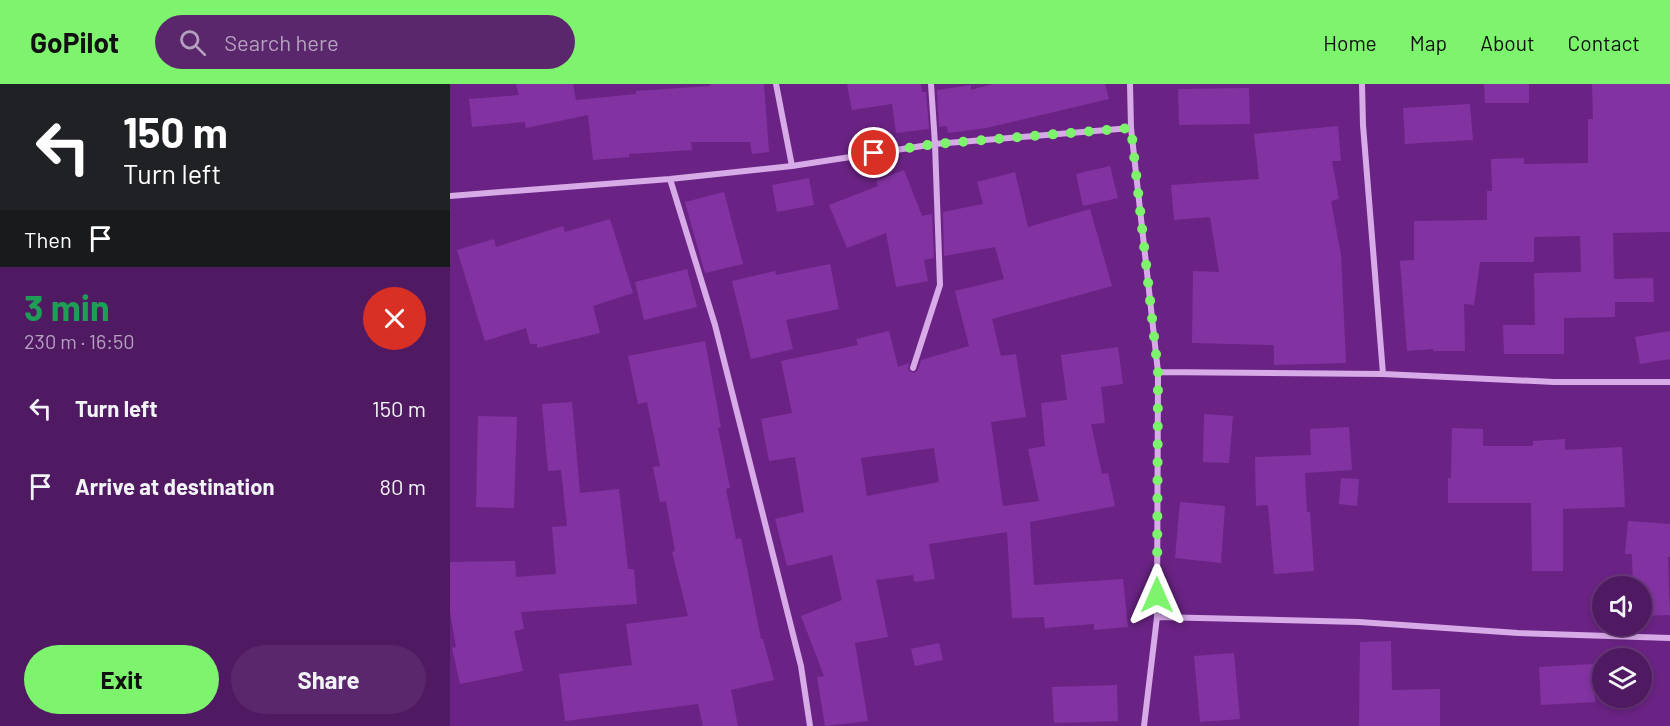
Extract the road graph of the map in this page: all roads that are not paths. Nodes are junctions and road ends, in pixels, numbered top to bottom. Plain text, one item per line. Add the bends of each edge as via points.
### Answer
1 (776, 84) edge
2 (931, 84) edge
3 (1130, 84) edge
4 (1362, 84) edge
5 (1131, 128) junction
6 (935, 144) junction
7 (792, 166) junction
8 (670, 179) junction
9 (450, 196) edge
10 (913, 368) dead end
11 (1158, 372) junction
12 (1383, 374) junction
13 (1670, 382) edge
14 (1157, 617) junction
15 (1670, 638) edge
16 (810, 726) edge
17 (1144, 726) edge

1 - 7 street
2 - 6 street
3 - 5 street
4 - 12 street
5 - 6 street
5 - 11 street
6 - 7 street
6 - 10 street via 940,285
7 - 8 street
8 - 9 street
8 - 16 street via 716,326 801,666
11 - 12 street
11 - 14 street
12 - 13 street
14 - 15 street via 1359,622
14 - 17 street

